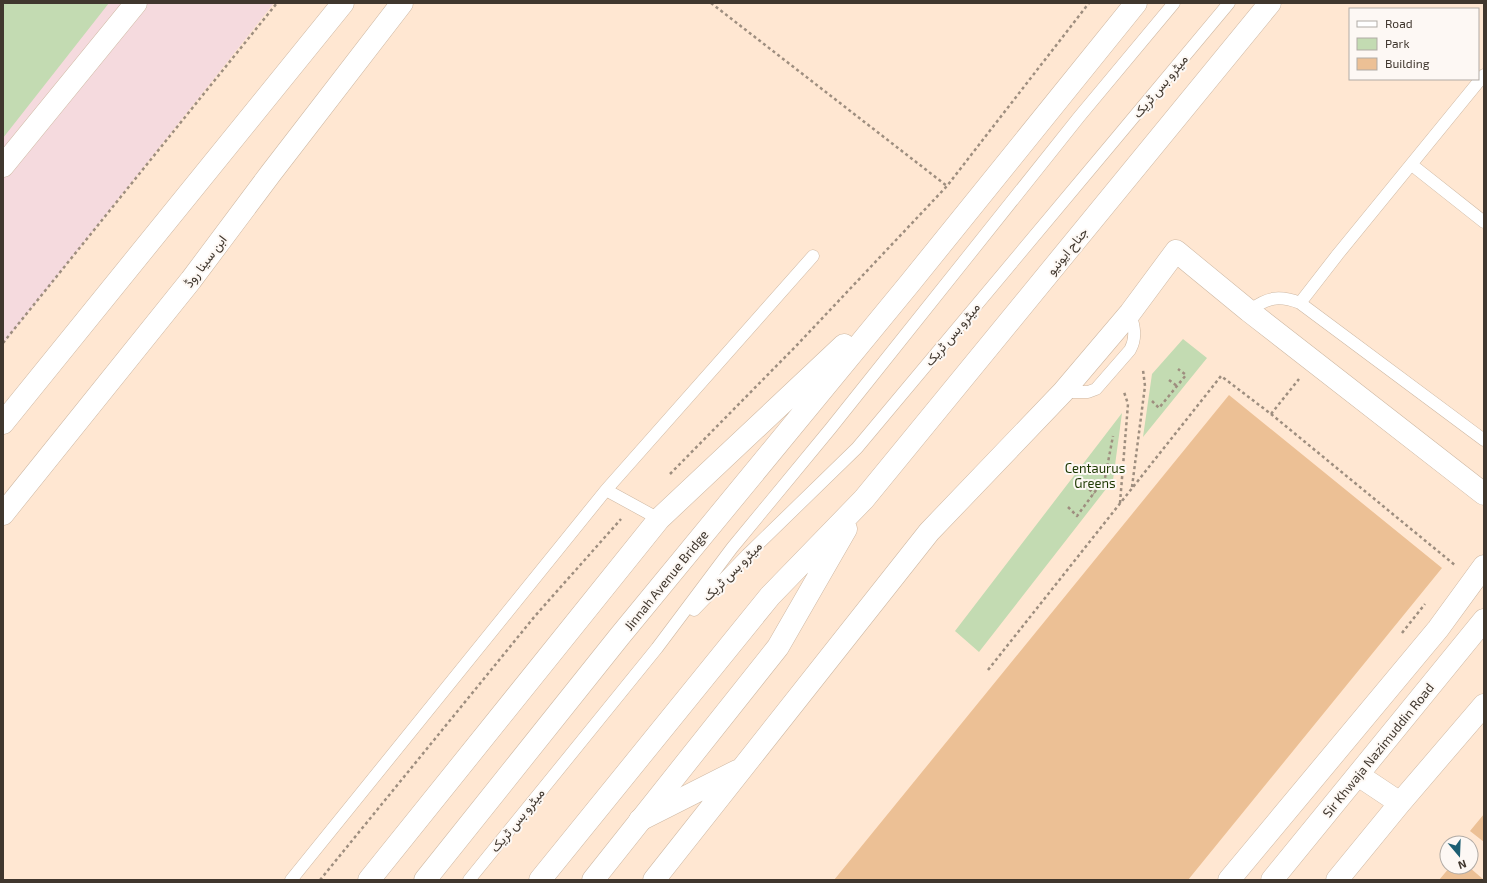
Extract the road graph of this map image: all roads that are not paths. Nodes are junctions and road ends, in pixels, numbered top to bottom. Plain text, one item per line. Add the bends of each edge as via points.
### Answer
1 (136, 3) edge
2 (343, 3) edge
3 (402, 3) edge
4 (1136, 3) edge
5 (1174, 3) edge
6 (1229, 3) edge
7 (1270, 3) edge
8 (1484, 75) edge
9 (1412, 165) junction
10 (3, 166) edge
11 (1484, 222) edge
12 (813, 256) dead end
13 (910, 283) junction
14 (1300, 303) junction
15 (1248, 311) junction
16 (3, 422) edge
17 (1484, 440) edge
18 (606, 490) junction
19 (1484, 494) edge
20 (864, 499) junction
21 (3, 514) edge
22 (659, 519) junction
23 (1484, 566) edge
24 (1484, 620) edge
25 (657, 648) junction
26 (1484, 706) edge
27 (742, 769) junction
28 (1358, 775) junction
29 (1400, 803) junction
30 (640, 820) junction
31 (291, 880) edge
32 (369, 880) edge
33 (425, 880) edge
34 (469, 880) edge
35 (540, 880) edge
36 (593, 880) edge
37 (654, 880) edge
38 (1229, 880) edge
39 (1272, 880) edge
40 (1337, 880) edge

1 - 10 main road
2 - 16 main road
3 - 21 main road, ابن سینا روڈ via 190,280
4 - 13 main road
5 - 25 lane, میٹرو بس ٹریک via 732,548
6 - 25 lane, میٹرو بس ٹریک via 857,448 747,555
7 - 20 main road, جناح ایونیو
8 - 9 lane
9 - 11 lane
9 - 14 lane
12 - 18 lane
13 - 22 main road
13 - 33 main road, Jinnah Avenue Bridge via 619,637
14 - 15 lane via 1288,298 1272,298
14 - 17 lane
15 - 19 main road
15 - 27 main road via 1176,251 1130,313 1063,392 929,532
18 - 22 lane
18 - 31 lane
20 - 30 main road via 778,647
20 - 35 main road via 770,596
22 - 32 main road
23 - 38 main road via 1438,628
24 - 28 main road, Sir Khwaja Nazimuddin Road
25 - 34 lane, میٹرو بس ٹریک
26 - 29 main road
27 - 30 main road
27 - 37 main road
28 - 29 main road
28 - 39 main road, Sir Khwaja Nazimuddin Road
29 - 40 main road
30 - 36 main road

